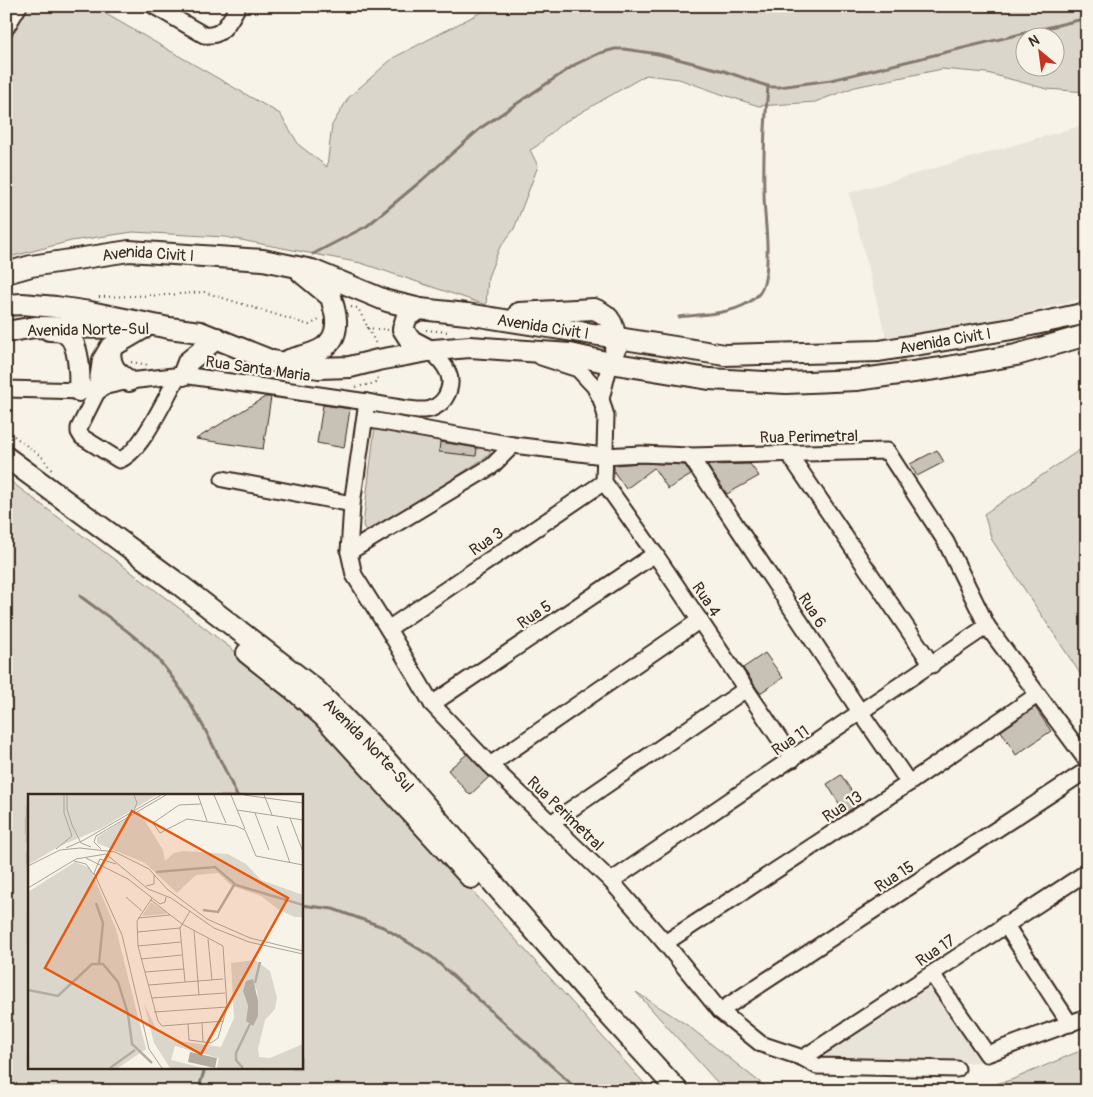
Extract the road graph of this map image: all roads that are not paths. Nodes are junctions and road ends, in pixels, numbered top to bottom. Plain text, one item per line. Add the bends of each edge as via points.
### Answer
1 (19, 6) edge
2 (238, 6) edge
3 (160, 10) edge
4 (6, 28) edge
5 (293, 266) junction
6 (6, 273) edge
7 (6, 306) edge
8 (420, 309) junction
9 (1087, 313) edge
10 (35, 327) junction
11 (144, 328) junction
12 (169, 328) junction
13 (6, 332) edge
14 (1087, 335) edge
15 (217, 338) junction
16 (616, 338) junction
17 (110, 348) junction
18 (520, 350) junction
19 (431, 351) junction
20 (570, 354) junction
21 (282, 362) junction
22 (610, 363) junction
23 (180, 375) junction
24 (129, 381) junction
25 (99, 388) junction
26 (6, 389) edge
27 (78, 391) junction
28 (602, 398) junction
29 (367, 402) junction
30 (365, 419) junction
31 (513, 445) junction
32 (790, 454) junction
33 (604, 456) junction
34 (690, 456) junction
35 (6, 457) edge
36 (6, 470) edge
37 (223, 479) dead end
38 (604, 482) junction
39 (352, 504) junction
40 (349, 552) junction
41 (655, 554) junction
42 (700, 620) junction
43 (987, 626) junction
44 (388, 629) junction
45 (932, 665) junction
46 (746, 689) junction
47 (1037, 695) junction
48 (432, 704) junction
49 (860, 713) junction
50 (793, 759) junction
51 (1087, 761) edge
52 (490, 765) junction
53 (1087, 770) edge
54 (909, 783) junction
55 (551, 822) junction
56 (1087, 872) edge
57 (611, 881) junction
58 (1005, 924) junction
59 (665, 943) junction
60 (932, 974) junction
61 (720, 1011) junction
62 (1087, 1017) edge
63 (1070, 1024) junction
64 (803, 1058) junction
65 (956, 1069) dead end
66 (660, 1091) edge
67 (678, 1091) edge

1 - 4 street
2 - 3 street via 227,26 211,36
5 - 6 main road, Avenida Civit I via 263,260 129,251
5 - 8 main road, Avenida Civit I via 312,270 387,301
5 - 21 main road via 331,297 337,324 333,340 317,352
7 - 12 main road via 22,304 64,308
8 - 16 main road, Avenida Civit I
8 - 19 main road via 407,316 403,328 410,340
9 - 16 main road, Avenida Civit I via 1012,330 879,351 725,355
10 - 11 main road, Avenida Norte-Sul
10 - 13 main road, Avenida Norte-Sul
10 - 27 main road via 66,333 71,338 81,376
11 - 12 main road, Avenida Norte-Sul
11 - 17 main road
12 - 15 main road, Avenida Civit I
14 - 22 main road, Avenida Civit I via 1016,355 856,380 786,383 709,379
15 - 21 main road, Avenida Civit I
15 - 23 main road via 188,362
16 - 20 main road via 617,346 612,352
17 - 24 main road via 110,363
17 - 25 main road via 103,360
18 - 19 main road, Avenida Civit I via 470,347
18 - 20 main road, Avenida Civit I
18 - 28 street via 578,369
19 - 21 main road, Avenida Civit I via 350,367 319,368
19 - 29 street, Rua Santa Maria via 449,374 451,389 442,402 427,410
20 - 22 main road, Avenida Civit I
22 - 28 street
23 - 24 street, Rua Santa Maria
23 - 25 street via 143,440 126,459 119,460 79,432
23 - 29 street, Rua Santa Maria
24 - 25 street, Rua Santa Maria
25 - 27 street, Rua Santa Maria
26 - 27 street, Rua Santa Maria
28 - 33 street via 606,416
29 - 30 street, Rua Perimetral
30 - 31 street, Rua Perimetral
30 - 39 street, Rua Perimetral
31 - 33 street, Rua Perimetral
31 - 40 street via 492,466
32 - 34 street, Rua Perimetral
32 - 43 street, Rua Perimetral via 887,452 946,542
32 - 45 street
33 - 34 street, Rua Perimetral
33 - 38 street
34 - 49 street, Rua 6
35 - 67 main road, Avenida Norte-Sul via 316,690 384,758
36 - 66 main road, Avenida Norte-Sul via 294,690 323,716
37 - 39 street
38 - 41 street, Rua 4
38 - 44 street, Rua 3
39 - 40 street, Rua Perimetral
40 - 44 street, Rua Perimetral via 354,575
41 - 42 street, Rua 4
41 - 48 street, Rua 5
42 - 46 street, Rua 4
42 - 52 street
43 - 45 street, Rua 11
43 - 47 street, Rua Perimetral
44 - 48 street, Rua Perimetral
45 - 49 street, Rua 11
46 - 50 street, Rua 4
46 - 55 street
47 - 51 street, Rua Perimetral
47 - 54 street, Rua 13
48 - 52 street, Rua Perimetral
49 - 50 street, Rua 11
49 - 54 street, Rua 6
50 - 57 street, Rua 11
52 - 55 street, Rua Perimetral
53 - 61 street, Rua 15
54 - 59 street, Rua 13
55 - 57 street, Rua Perimetral
56 - 58 street, Rua 17
57 - 59 street, Rua Perimetral
58 - 60 street, Rua 17
58 - 63 street
59 - 61 street, Rua Perimetral
60 - 63 street via 987,1054
60 - 64 street, Rua 17
61 - 64 street, Rua Perimetral via 761,1044
62 - 63 street
64 - 65 street, Rua Perimetral via 817,1066

